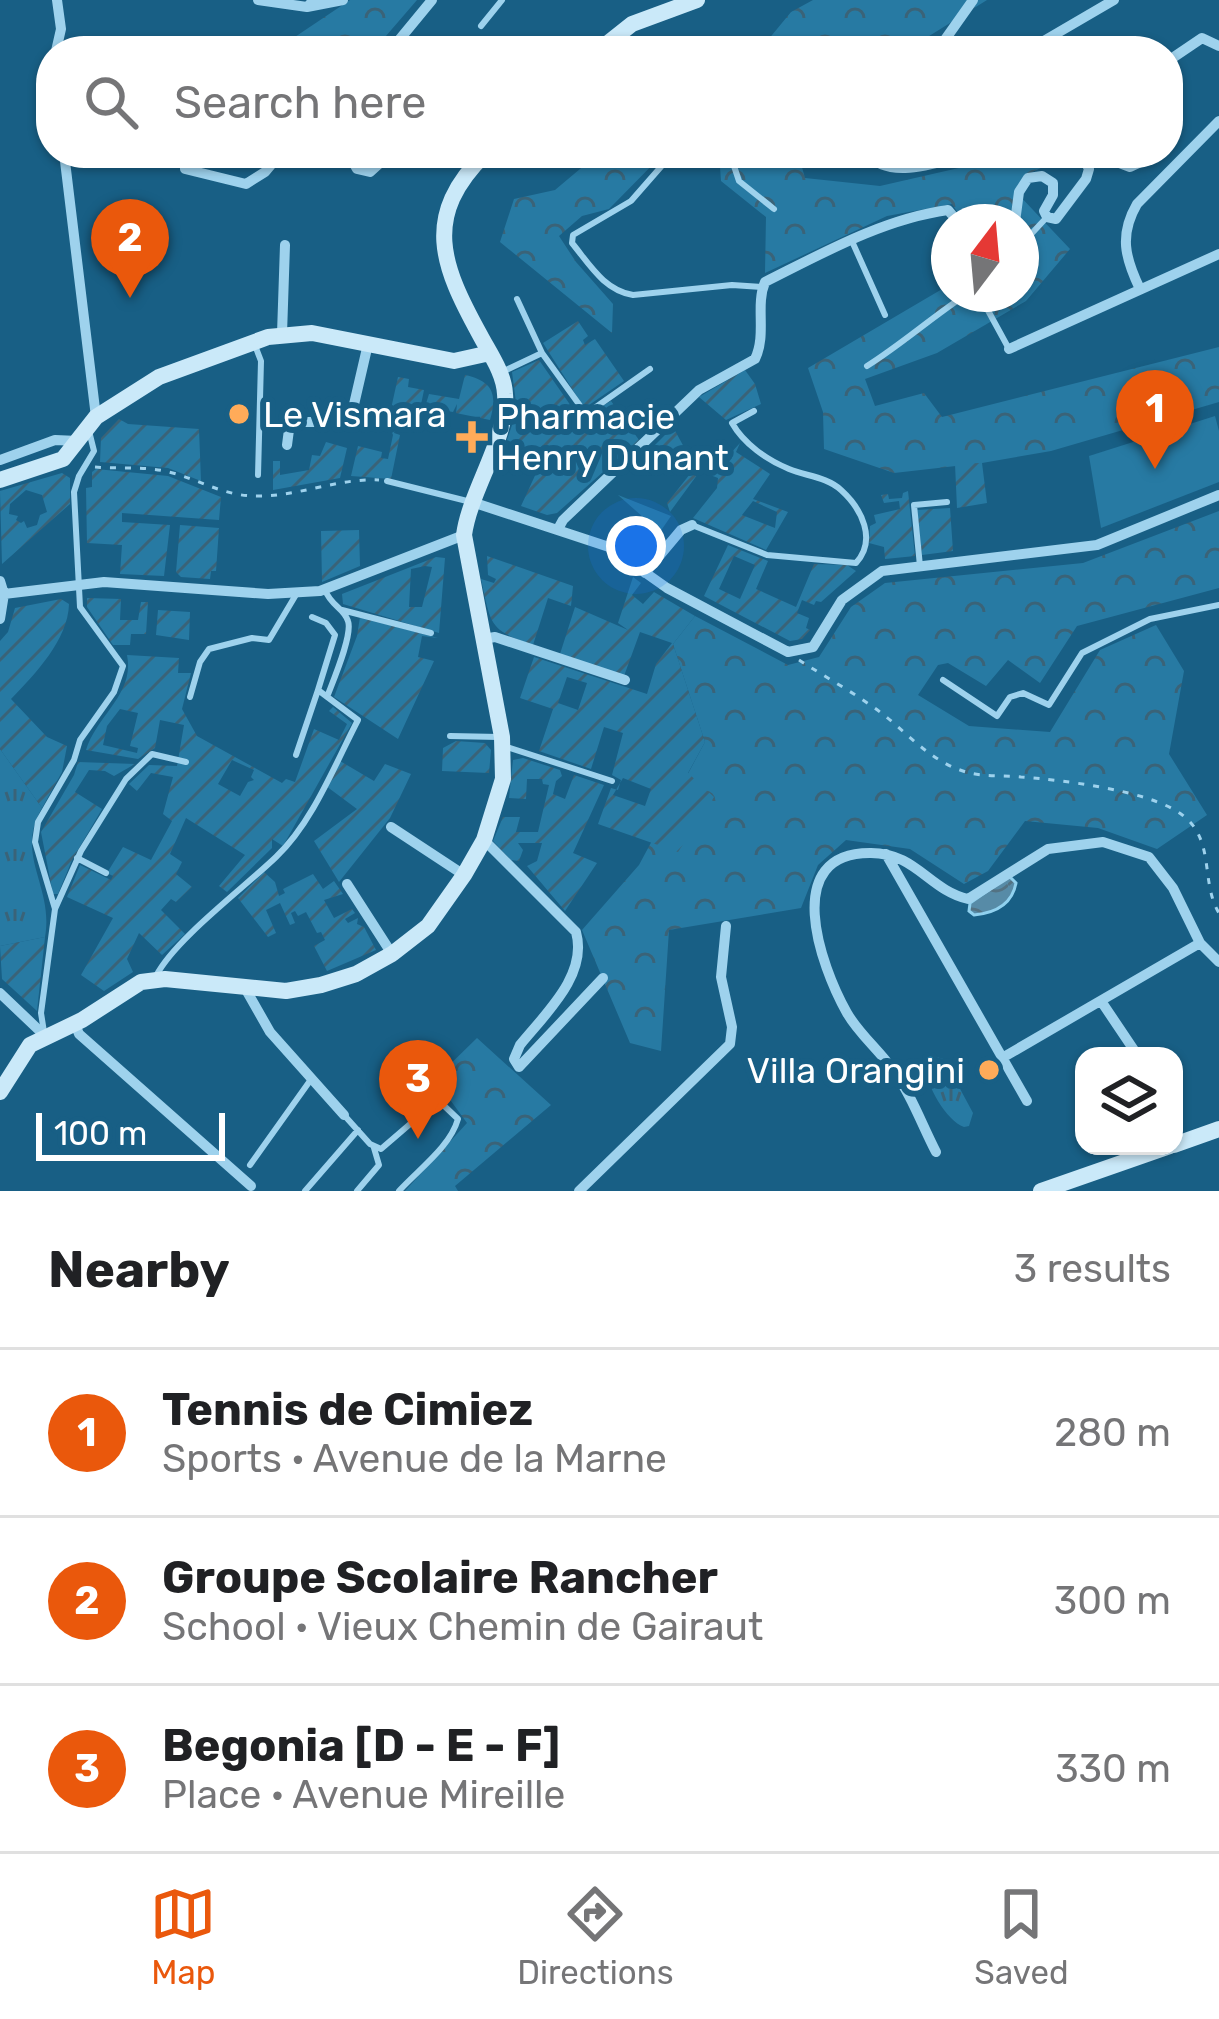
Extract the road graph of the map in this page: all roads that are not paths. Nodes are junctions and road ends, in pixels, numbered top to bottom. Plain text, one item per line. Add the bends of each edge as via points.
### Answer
1 (57, 0) edge
2 (258, 0) edge
3 (343, 0) edge
4 (432, 0) edge
5 (502, 0) edge
6 (697, 0) edge
7 (973, 0) edge
8 (1114, 0) edge
9 (310, 4) edge
10 (481, 26) dead end
11 (59, 36) edge
12 (402, 36) edge
13 (620, 36) edge
14 (948, 36) edge
15 (1052, 36) edge
16 (1219, 46) edge
17 (1183, 51) edge
18 (1219, 121) edge
19 (1183, 157) edge
20 (65, 168) edge
21 (268, 168) edge
22 (472, 168) edge
23 (659, 168) edge
24 (733, 168) edge
25 (1088, 168) edge
26 (1173, 168) edge
27 (185, 169) dead end
28 (1017, 204) edge
29 (774, 209) dead end
30 (931, 214) edge
31 (1047, 217) junction
32 (1039, 226) edge
33 (851, 239) junction
34 (285, 245) dead end
35 (1219, 254) edge
36 (761, 287) junction
37 (1140, 289) junction
38 (517, 299) dead end
39 (940, 312) edge
40 (989, 312) edge
41 (885, 315) dead end
42 (281, 334) junction
43 (254, 342) junction
44 (368, 344) junction
45 (1009, 350) joint
46 (490, 353) junction
47 (542, 353) junction
48 (867, 366) dead end
49 (650, 369) dead end
50 (500, 373) junction
51 (754, 411) dead end
52 (352, 413) junction
53 (415, 426) dead end
54 (88, 429) junction
55 (287, 446) dead end
56 (0, 460) edge
57 (258, 475) dead end
58 (0, 480) edge
59 (387, 481) road end
60 (1219, 495) edge
61 (472, 502) junction
62 (946, 502) dead end
63 (692, 525) joint
64 (558, 529) junction
65 (464, 535) junction
66 (920, 566) junction
67 (645, 573) junction
68 (79, 584) junction
69 (2, 588) edge
70 (326, 590) junction
71 (297, 593) junction
72 (1219, 605) edge
73 (335, 608) junction
74 (312, 617) dead end
75 (0, 619) edge
76 (431, 633) dead end
77 (483, 639) junction
78 (625, 680) dead end
79 (943, 680) dead end
80 (318, 690) junction
81 (190, 697) dead end
82 (327, 697) junction
83 (450, 736) dead end
84 (503, 742) junction
85 (296, 755) dead end
86 (186, 762) dead end
87 (612, 781) dead end
88 (391, 826) dead end
89 (484, 839) junction
90 (886, 854) junction
91 (77, 858) junction
92 (106, 873) dead end
93 (464, 875) junction
94 (347, 884) dead end
95 (55, 909) junction
96 (726, 926) dead end
97 (1200, 943) junction
98 (392, 955) junction
99 (1219, 962) edge
100 (603, 978) dead end
101 (156, 980) junction
102 (245, 988) junction
103 (0, 993) edge
104 (1101, 1001) junction
105 (75, 1024) junction
106 (45, 1036) junction
107 (1132, 1047) edge
108 (1002, 1058) junction
109 (312, 1078) junction
110 (0, 1092) edge
111 (1027, 1101) dead end
112 (344, 1114) joint
113 (1219, 1129) edge
114 (358, 1130) junction
115 (1183, 1141) edge
116 (374, 1148) junction
117 (936, 1152) dead end
118 (1144, 1155) edge
119 (250, 1165) joint
120 (239, 1176) junction
121 (251, 1186) dead end
122 (305, 1191) edge
123 (357, 1191) edge
124 (399, 1191) edge
125 (579, 1191) edge
126 (1042, 1191) edge

1 - 11 street
2 - 9 street
3 - 9 street
4 - 12 street
5 - 10 lane
6 - 13 street
7 - 14 street
8 - 15 street
16 - 17 street via 1202,38
18 - 19 street
20 - 54 street
21 - 27 street via 246,184
22 - 46 street via 451,201 444,254
23 - 36 lane via 631,201 573,235 605,283 633,295
24 - 29 lane
25 - 31 street via 1065,210
26 - 37 street via 1128,219 1126,261
28 - 31 street via 1028,178 1042,176 1053,183
30 - 33 street
31 - 32 lane
33 - 36 street
33 - 41 lane
34 - 42 street
35 - 37 street
36 - 64 street via 755,359 699,390
37 - 45 street
38 - 47 lane
39 - 48 lane
40 - 45 lane
42 - 43 street
42 - 44 street
43 - 54 street via 159,377
43 - 57 lane via 261,361
44 - 46 street via 454,362
44 - 52 street
46 - 50 street
47 - 49 lane via 586,414
47 - 50 lane
50 - 61 street via 503,419
51 - 63 lane via 732,423 741,439 841,490 865,523 863,555 856,563 766,555
52 - 53 street
52 - 55 street via 343,422 290,422
54 - 56 street
54 - 58 street via 53,465
54 - 68 lane via 94,451 74,492
59 - 61 lane
60 - 66 street via 1097,545
61 - 64 street
61 - 65 street
62 - 66 lane via 914,505
63 - 67 street
64 - 67 street via 608,547
65 - 70 street
65 - 77 street
66 - 67 street via 865,581 814,647 788,652
68 - 69 street
68 - 71 street
68 - 95 lane via 80,607 123,666 38,822 35,842
69 - 75 street
70 - 71 street
70 - 73 lane
71 - 81 lane via 269,640 209,649
72 - 79 lane via 1150,619 1082,653 1049,705 1023,693 998,716
73 - 76 lane
73 - 82 lane via 350,629
74 - 80 lane via 335,635
77 - 78 street
77 - 84 street
80 - 82 lane
80 - 85 lane
82 - 101 lane via 358,720 300,827
83 - 84 lane
84 - 87 lane
84 - 89 street via 500,798
86 - 91 lane via 152,754 126,779
88 - 93 street
89 - 93 street
89 - 100 street via 576,932 581,951 577,969 520,1045 519,1067
90 - 97 street via 968,899 1048,849 1103,842 1149,856
90 - 108 street
90 - 117 street via 842,856 821,874 813,916 849,1018 895,1072
91 - 92 lane
91 - 95 lane
93 - 98 street via 428,926
94 - 98 street
95 - 106 lane
96 - 125 street via 721,976 730,1044
97 - 99 street
97 - 104 street
98 - 102 street via 321,985
101 - 102 street
101 - 105 street
102 - 109 street
103 - 106 street
104 - 107 street
104 - 108 street
105 - 106 street
105 - 120 street
106 - 110 street via 21,1055
108 - 111 street
109 - 112 street
109 - 119 lane
112 - 114 lane
113 - 115 street
114 - 116 lane
114 - 122 lane
116 - 123 lane via 379,1165
116 - 124 lane via 438,1100 458,1119
118 - 126 street
119 - 120 street
120 - 121 street

